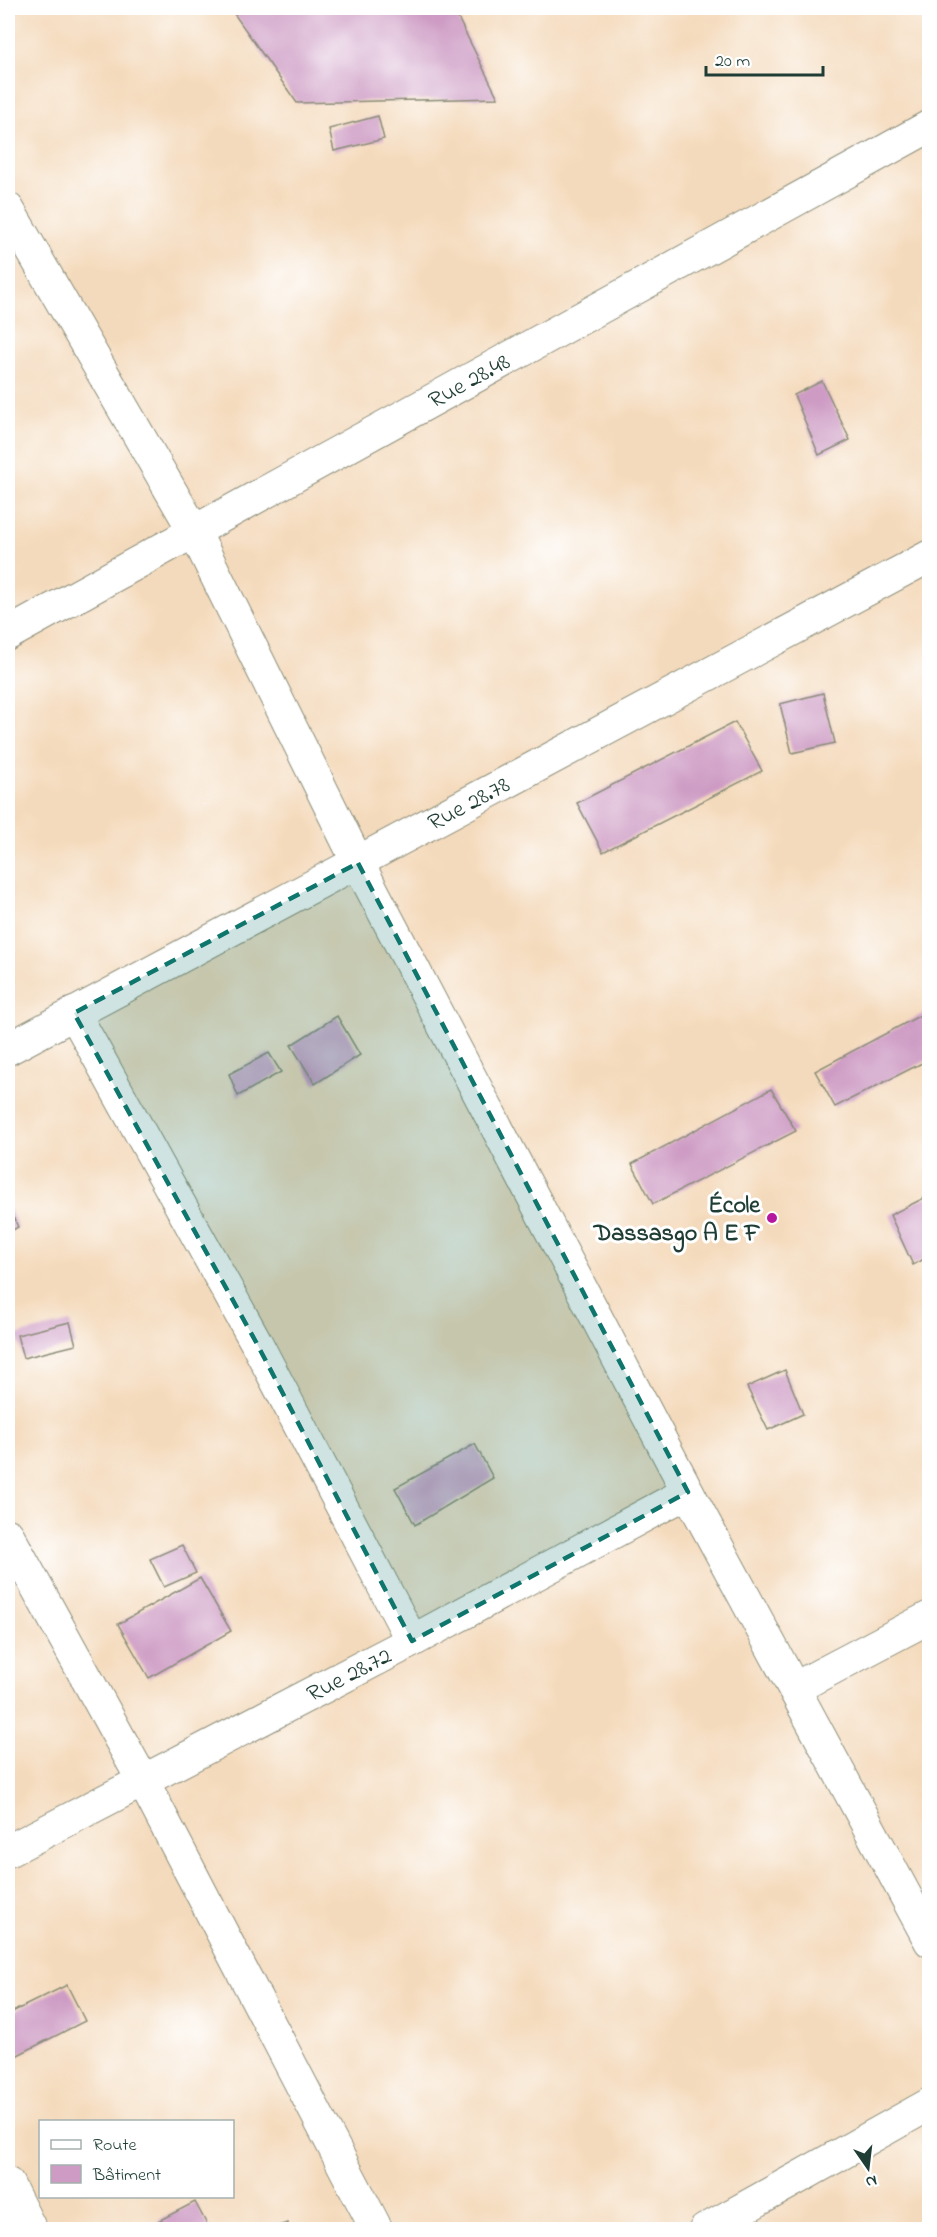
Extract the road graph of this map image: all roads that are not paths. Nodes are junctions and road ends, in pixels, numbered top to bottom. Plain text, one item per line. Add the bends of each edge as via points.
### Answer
1 (930, 126) edge
2 (9, 216) edge
3 (194, 531) junction
4 (930, 556) edge
5 (8, 634) edge
6 (358, 864) junction
7 (74, 1013) junction
8 (8, 1049) edge
9 (688, 1492) junction
10 (8, 1535) edge
11 (930, 1617) edge
12 (412, 1641) junction
13 (795, 1688) junction
14 (143, 1781) junction
15 (8, 1851) edge
16 (930, 1941) edge
17 (930, 2104) edge
18 (8, 2184) edge
19 (21, 2222) edge
20 (717, 2227) edge
21 (377, 2229) edge

1 - 3 street, Rue 28.48
2 - 3 street
3 - 5 street, Rue 28.48
3 - 6 street
4 - 6 street, Rue 28.78
6 - 7 street, Rue 28.78
6 - 9 street
7 - 8 street, Rue 28.78
7 - 12 street via 256,1342
9 - 12 street, Rue 28.72
9 - 13 street
10 - 14 street
11 - 13 street
12 - 14 street, Rue 28.72
13 - 16 street
14 - 15 street, Rue 28.72
14 - 21 street
17 - 20 street
18 - 19 street

